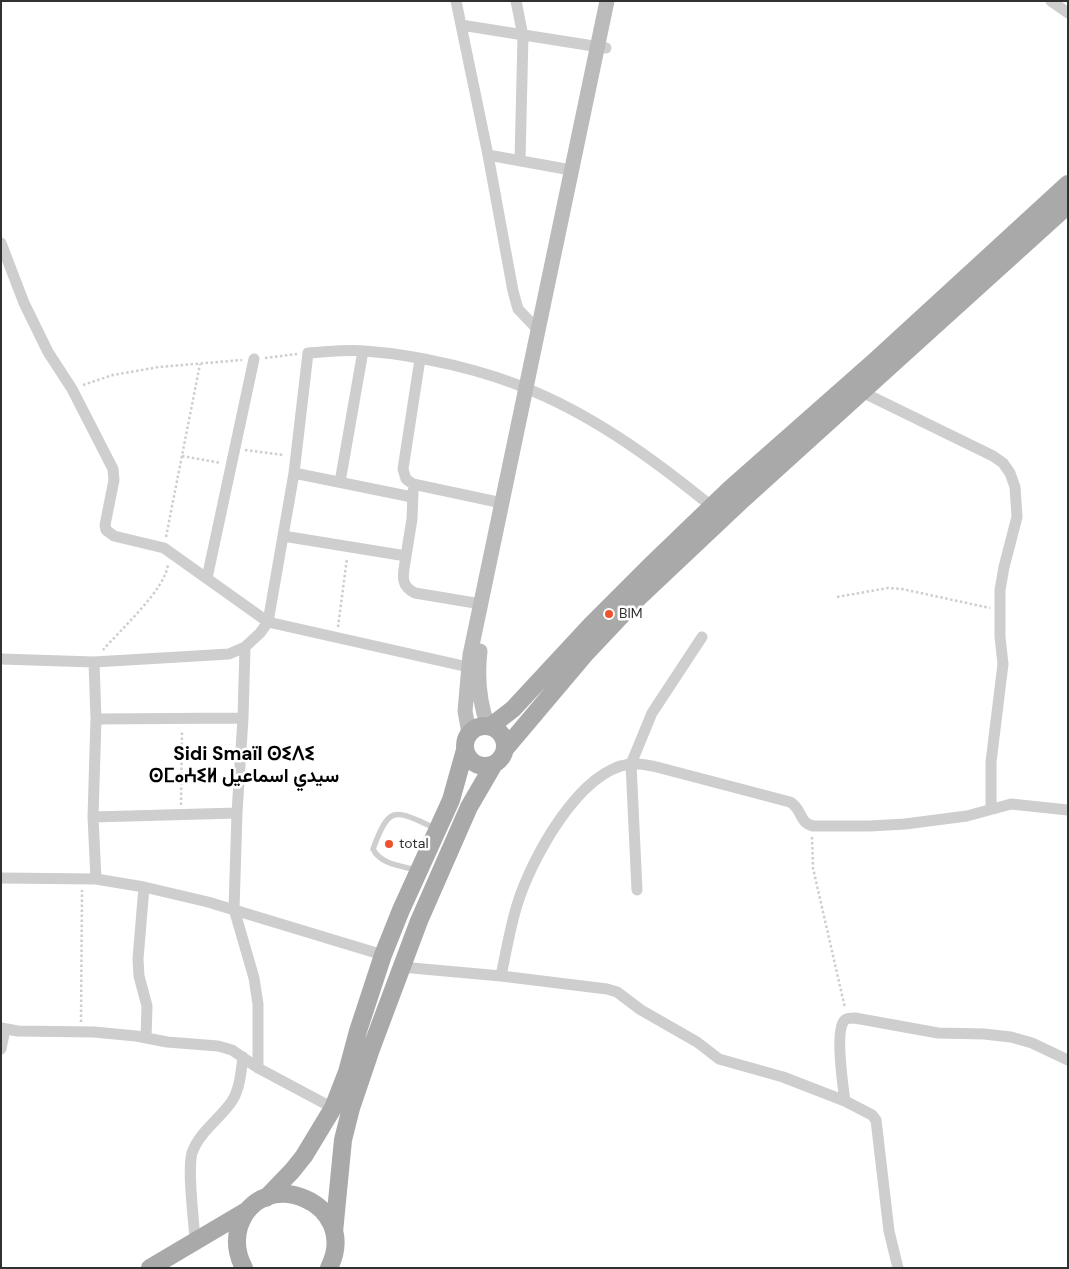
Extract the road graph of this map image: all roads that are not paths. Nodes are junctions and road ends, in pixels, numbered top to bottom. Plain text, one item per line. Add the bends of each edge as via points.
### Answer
1 (456, 1) edge
2 (607, 1) edge
3 (616, 1) edge
4 (1050, 1) edge
5 (519, 3) edge
6 (1068, 13) edge
7 (461, 25) junction
8 (523, 36) junction
9 (602, 47) junction
10 (488, 155) junction
11 (520, 160) junction
12 (571, 170) junction
13 (1068, 184) edge
14 (1068, 205) edge
15 (1, 243) edge
16 (538, 330) junction
17 (363, 351) junction
18 (254, 359) road end
19 (420, 359) junction
20 (530, 390) junction
21 (862, 392) junction
22 (294, 473) junction
23 (340, 482) junction
24 (413, 484) junction
25 (412, 497) junction
26 (502, 504) junction
27 (718, 512) junction
28 (283, 536) junction
29 (406, 556) junction
30 (207, 578) junction
31 (481, 604) junction
32 (268, 622) junction
33 (702, 637) dead end
34 (245, 647) junction
35 (1, 659) edge
36 (94, 662) junction
37 (468, 667) junction
38 (243, 718) junction
39 (96, 719) junction
40 (490, 726) junction
41 (469, 733) junction
42 (505, 749) junction
43 (465, 750) junction
44 (494, 764) junction
45 (631, 764) junction
46 (992, 808) junction
47 (1068, 810) edge
48 (236, 813) junction
49 (93, 817) junction
50 (439, 829) junction
51 (419, 871) junction
52 (1, 878) edge
53 (96, 879) junction
54 (144, 887) junction
55 (637, 890) dead end
56 (234, 909) junction
57 (383, 955) junction
58 (401, 967) junction
59 (501, 976) junction
60 (3, 1028) edge
61 (146, 1038) junction
62 (1, 1049) edge
63 (244, 1057) junction
64 (1068, 1060) edge
65 (258, 1068) junction
66 (845, 1101) junction
67 (333, 1108) junction
68 (266, 1198) junction
69 (250, 1209) junction
70 (334, 1232) junction
71 (195, 1241) junction
72 (331, 1265) edge
73 (150, 1268) edge
74 (244, 1268) edge
75 (898, 1268) edge

1 - 7 street
2 - 9 street
3 - 9 street
4 - 6 street
5 - 8 street
7 - 8 street
7 - 10 street
8 - 9 street
8 - 11 street
9 - 12 street
9 - 20 street
10 - 11 street
10 - 16 street via 518,309
11 - 12 street
12 - 16 street
13 - 27 main road via 875,361
14 - 21 main road
15 - 30 street via 24,303 48,352 72,389 113,469 106,530 114,536 164,548
16 - 20 street
17 - 19 street
17 - 22 street via 308,353
17 - 23 street
18 - 30 street
19 - 20 street via 478,372
19 - 24 street via 403,469 406,479
20 - 26 street
20 - 27 street via 608,431 678,479
20 - 40 street via 479,661 479,689
21 - 27 main road
21 - 46 street via 993,456 1003,463 1015,487 1017,517 1000,590 1003,664 991,762
22 - 23 street
22 - 28 street
23 - 25 street
24 - 25 street
24 - 26 street
25 - 29 street
26 - 31 street
27 - 40 main road via 591,625 513,709
27 - 42 main road via 566,676
28 - 29 street
28 - 32 street
29 - 31 street via 403,579 410,590
30 - 32 street
31 - 37 street
32 - 34 street
32 - 37 street
33 - 45 street via 652,713
34 - 36 street via 229,654 209,656
34 - 38 street
35 - 36 street
36 - 39 street
37 - 41 street via 465,711
38 - 39 street
38 - 48 street
39 - 49 street
40 - 41 main road via 478,727
40 - 42 main road via 500,733
41 - 43 main road
42 - 44 main road
43 - 44 main road via 476,764
43 - 50 main road via 454,792
44 - 58 main road via 469,807
45 - 46 street via 653,766 790,802 796,805 803,820 814,826 905,824 967,816
45 - 55 street
45 - 59 street via 594,780 547,840 536,858 518,904
46 - 47 street via 1011,804
48 - 49 street
48 - 56 street
49 - 53 street
50 - 51 main road
50 - 51 lane via 396,814 382,824 373,849 375,854 381,860
51 - 57 main road
52 - 53 street
53 - 54 street
54 - 56 street
54 - 61 street via 138,959 146,1006
56 - 57 street
56 - 65 street via 258,1004
57 - 67 main road
58 - 59 street
58 - 70 main road via 347,1124 340,1156
59 - 66 street via 617,992 719,1059 783,1077
60 - 61 street
60 - 62 street
61 - 63 street via 218,1046
63 - 65 street
63 - 71 street via 233,1100 197,1142 192,1154
64 - 66 street via 1011,1037 938,1033 848,1018 840,1029
65 - 67 street
66 - 75 street via 876,1120 889,1231
67 - 68 main road via 304,1156
68 - 69 main road
68 - 70 main road via 285,1194 304,1197 320,1207
69 - 71 main road
69 - 74 main road via 238,1234 238,1254
70 - 72 main road via 336,1242
71 - 73 main road

